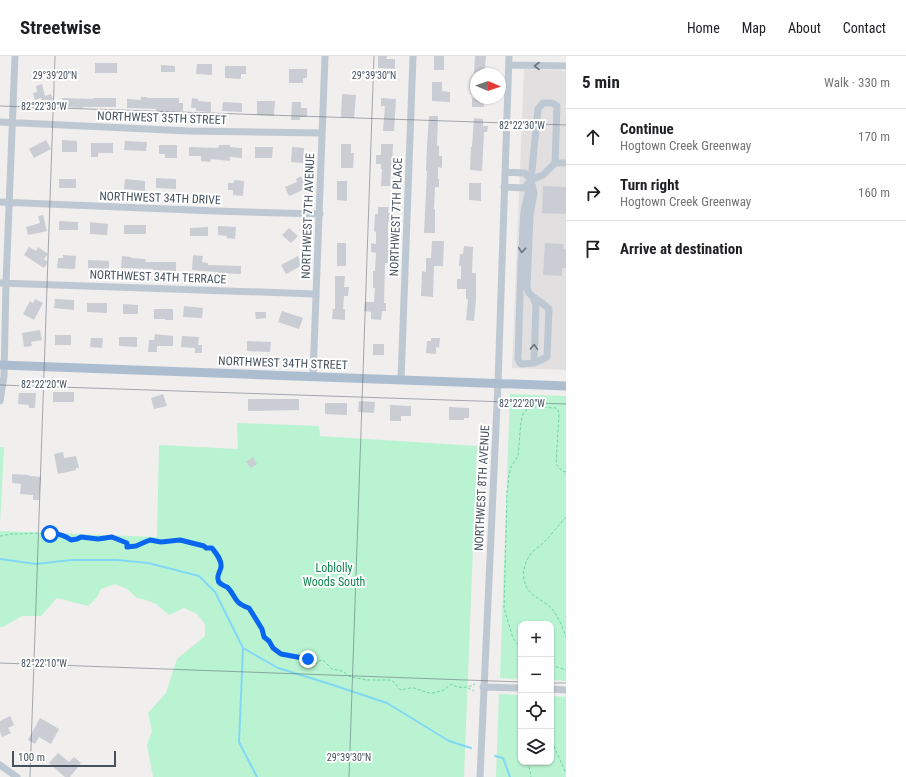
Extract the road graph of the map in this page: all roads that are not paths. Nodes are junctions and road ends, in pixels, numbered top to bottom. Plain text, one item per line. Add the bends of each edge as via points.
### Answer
1 (15, 56) edge
2 (325, 56) edge
3 (413, 56) edge
4 (509, 56) edge
5 (509, 65) junction
6 (566, 66) edge
7 (0, 122) edge
8 (12, 123) junction
9 (322, 133) junction
10 (566, 162) edge
11 (555, 163) junction
12 (505, 172) junction
13 (531, 180) junction
14 (504, 187) junction
15 (0, 202) edge
16 (9, 202) junction
17 (320, 214) junction
18 (3, 283) edge
19 (316, 294) junction
20 (533, 297) junction
21 (534, 363) junction
22 (2, 365) edge
23 (313, 376) junction
24 (401, 380) junction
25 (498, 383) junction
26 (566, 386) edge
27 (0, 401) edge
28 (483, 687) junction
29 (518, 688) edge
30 (554, 689) edge
31 (566, 690) edge
32 (0, 765) edge
33 (17, 777) edge
34 (480, 777) edge

1 - 8 street
2 - 9 street, NORTHWEST 7TH AVENUE
3 - 24 street, NORTHWEST 7TH PLACE
4 - 5 street, NORTHWEST 8TH AVENUE
6 -> 5 street
5 - 12 street, NORTHWEST 8TH AVENUE
7 - 8 street, NORTHWEST 35TH STREET
8 - 9 street, NORTHWEST 35TH STREET via 188,131
8 - 16 street
9 - 17 street, NORTHWEST 7TH AVENUE
10 - 11 street
11 - 13 street via 543,175
11 - 13 street via 557,106 543,103 538,108
12 - 13 street via 525,173
12 - 14 street, NORTHWEST 8TH AVENUE
13 - 14 street via 524,188
13 - 20 street via 534,193 530,215 527,288
13 -> 21 street via 524,211 518,359 522,364
14 - 25 street, NORTHWEST 8TH AVENUE
15 - 16 street, NORTHWEST 34TH DRIVE
16 - 17 street, NORTHWEST 34TH DRIVE
16 - 18 street
17 - 19 street, NORTHWEST 7TH AVENUE
18 - 19 street, NORTHWEST 34TH TERRACE
18 - 22 street
19 - 23 street, NORTHWEST 7TH AVENUE
21 -> 20 street via 536,305
20 - 21 street via 549,309 547,357
22 - 23 main road, NORTHWEST 34TH STREET
22 - 27 street via 4,376
23 - 24 main road, NORTHWEST 34TH STREET
24 - 25 main road, NORTHWEST 34TH STREET
25 - 26 main road, NORTHWEST 34TH STREET
25 - 28 street, NORTHWEST 8TH AVENUE
28 - 29 street
28 - 34 street, NORTHWEST 8TH AVENUE
30 - 31 street
32 - 33 street

